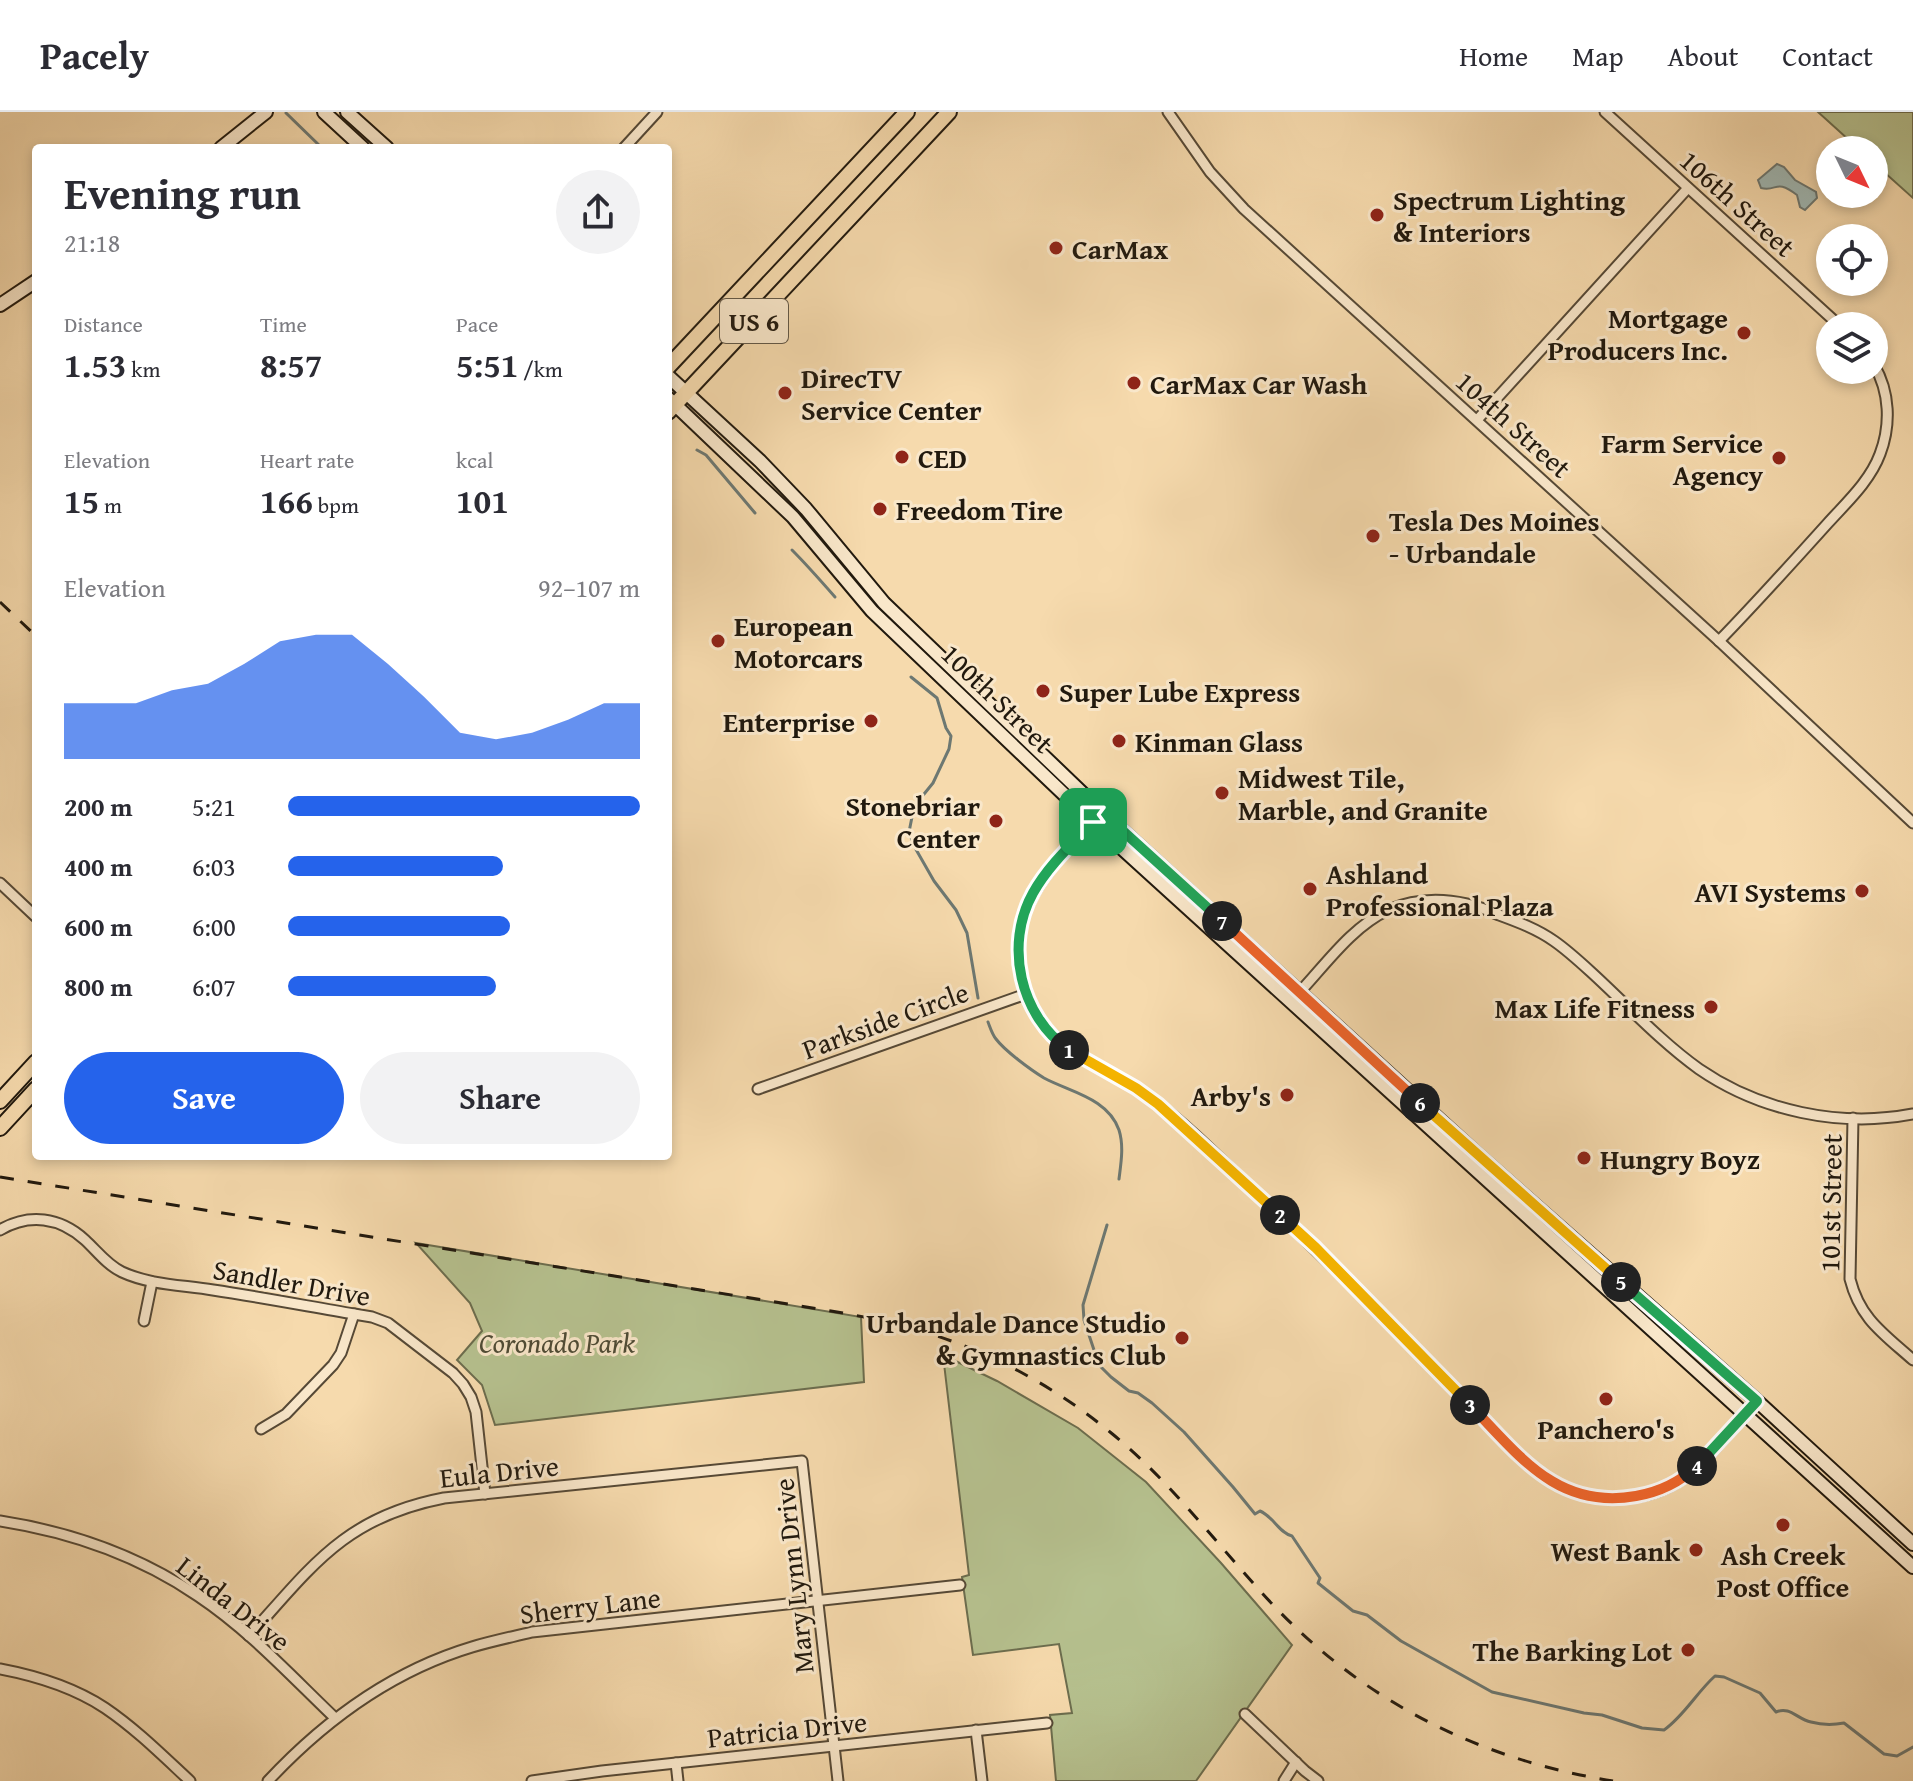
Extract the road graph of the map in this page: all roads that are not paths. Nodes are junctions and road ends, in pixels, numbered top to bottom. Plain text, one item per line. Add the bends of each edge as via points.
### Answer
1 (266, 112) edge
2 (324, 112) edge
3 (347, 112) edge
4 (657, 112) edge
5 (907, 112) edge
6 (949, 112) edge
7 (1168, 112) edge
8 (1605, 112) edge
9 (226, 144) edge
10 (359, 144) edge
11 (383, 144) edge
12 (628, 144) edge
13 (1688, 188) junction
14 (32, 284) edge
15 (0, 305) edge
16 (1825, 312) edge
17 (672, 363) edge
18 (672, 380) edge
19 (1883, 384) edge
20 (686, 393) junction
21 (672, 404) edge
22 (672, 407) edge
23 (1477, 420) junction
24 (1719, 641) junction
25 (1098, 817) junction
26 (1913, 823) edge
27 (0, 883) edge
28 (32, 913) edge
29 (1026, 994) junction
30 (1295, 997) junction
31 (32, 1066) edge
32 (758, 1089) dead end
33 (32, 1093) edge
34 (0, 1101) edge
35 (1913, 1114) edge
36 (1853, 1118) junction
37 (0, 1128) edge
38 (0, 1230) edge
39 (152, 1282) junction
40 (354, 1314) junction
41 (144, 1321) dead end
42 (1913, 1360) edge
43 (1757, 1401) junction
44 (1746, 1414) junction
45 (261, 1429) dead end
46 (802, 1461) joint
47 (485, 1494) junction
48 (0, 1521) edge
49 (1913, 1544) edge
50 (1913, 1567) edge
51 (960, 1585) dead end
52 (817, 1601) junction
53 (249, 1636) junction
54 (0, 1669) edge
55 (1245, 1714) dead end
56 (335, 1718) junction
57 (1047, 1723) dead end
58 (976, 1730) junction
59 (834, 1746) junction
60 (1296, 1762) junction
61 (676, 1763) junction
62 (190, 1781) edge
63 (268, 1781) edge
64 (532, 1781) edge
65 (678, 1781) edge
66 (838, 1781) edge
67 (982, 1781) edge
68 (1284, 1781) edge
69 (1318, 1781) edge

1 - 9 main road
2 - 10 main road
3 - 11 main road
4 - 12 street
5 - 17 main road, US 6
6 - 20 main road, US 6
7 - 23 street, 104th Street via 1244,209
8 - 13 street, 106th Street
13 - 16 street, 106th Street
13 - 23 street
14 - 15 main road
18 - 20 main road, 100th Street
19 - 24 street via 1886,435 1870,474
20 - 21 main road, US 6
20 - 25 main road, 100th Street via 760,461 884,603
22 - 25 main road, 100th Street via 793,517 872,611
23 - 24 street, 104th Street
24 - 26 street, 104th Street
25 - 29 street via 1044,875 1025,910 1018,958
25 - 30 main road, 100th Street
27 - 28 street
29 - 32 street, Parkside Circle
29 - 44 street via 1041,1022 1064,1046 1136,1088 1178,1121 1316,1248 1526,1462 1555,1484 1606,1499 1668,1487 1691,1473
30 - 36 street via 1359,929 1388,911 1435,900 1469,903 1555,941 1677,1051 1726,1085 1781,1107
30 - 43 main road, 100th Street
30 - 44 main road, 100th Street
31 - 34 main road
33 - 37 main road
35 - 36 street
36 - 42 street, 101st Street via 1850,1279 1861,1310
38 - 39 street, Sandler Drive via 30,1218 49,1220 81,1237 123,1272
39 - 40 street, Sandler Drive
39 - 41 street
40 - 45 street via 333,1365 286,1414
40 - 47 street, Sandler Drive via 388,1323 463,1384 476,1412
43 - 44 street
43 - 49 main road, 100th Street
44 - 50 main road, 100th Street
46 - 47 street, Eula Drive
46 - 52 street, Mary Lynn Drive
47 - 53 street, Eula Drive via 398,1509 355,1530 319,1559
48 - 53 street, Linda Drive via 125,1555 200,1597
51 - 52 street, Sherry Lane
52 - 56 street, Sherry Lane via 532,1632 424,1665
52 - 59 street, Mary Lynn Drive
53 - 56 street, Linda Drive
54 - 62 street via 53,1682 104,1708
55 - 60 street
56 - 63 street, Sherry Lane
57 - 58 street, Patricia Drive
58 - 59 street, Patricia Drive
58 - 67 street
59 - 61 street, Patricia Drive
59 - 66 street, Mary Lynn Drive
60 - 68 street
60 - 69 street
61 - 64 street, Patricia Drive
61 - 65 street

